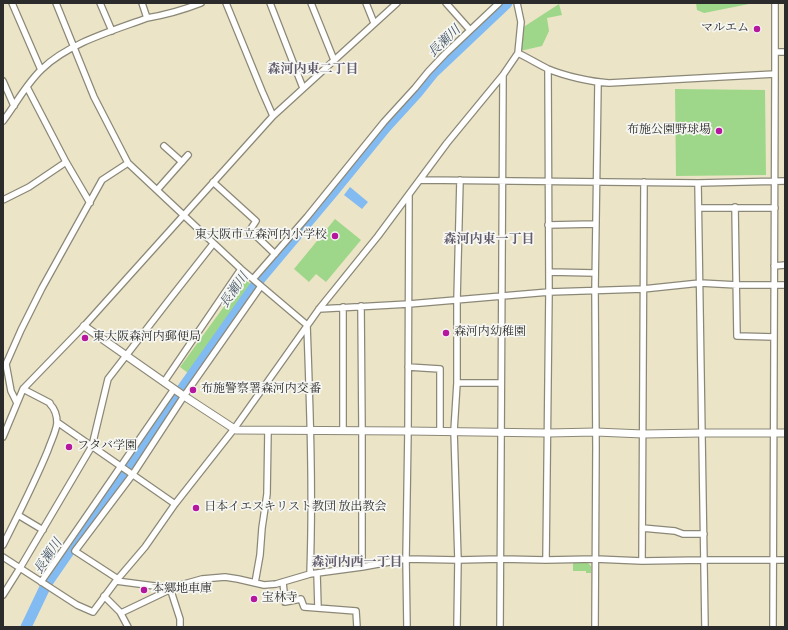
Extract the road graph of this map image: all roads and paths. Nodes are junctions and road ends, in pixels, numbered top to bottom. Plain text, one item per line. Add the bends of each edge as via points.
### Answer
1 (12, 3) edge
2 (56, 3) edge
3 (100, 3) edge
4 (142, 3) edge
5 (201, 3) edge
6 (226, 3) edge
7 (270, 3) edge
8 (311, 3) edge
9 (366, 3) edge
10 (397, 3) edge
11 (446, 3) edge
12 (499, 3) edge
13 (517, 3) edge
14 (775, 3) edge
15 (187, 5) edge
16 (147, 18) junction
17 (374, 23) junction
18 (470, 30) junction
19 (112, 31) junction
20 (74, 47) junction
21 (775, 52) junction
22 (785, 52) edge
23 (518, 53) junction
24 (334, 60) junction
25 (548, 69) junction
26 (41, 70) junction
27 (775, 74) junction
28 (503, 75) junction
29 (3, 81) edge
30 (598, 83) junction
31 (27, 87) junction
32 (304, 88) junction
33 (14, 106) junction
34 (273, 116) junction
35 (3, 121) edge
36 (164, 146) dead end
37 (188, 155) dead end
38 (66, 162) junction
39 (182, 162) junction
40 (128, 163) junction
41 (420, 180) junction
42 (460, 180) junction
43 (503, 181) junction
44 (548, 181) junction
45 (775, 181) junction
46 (785, 181) edge
47 (213, 182) junction
48 (597, 182) junction
49 (644, 182) junction
50 (698, 183) junction
51 (157, 190) junction
52 (409, 194) junction
53 (3, 200) edge
54 (90, 203) junction
55 (735, 207) junction
56 (699, 208) junction
57 (775, 208) junction
58 (183, 215) junction
59 (596, 224) junction
60 (548, 225) junction
61 (213, 244) junction
62 (275, 254) junction
63 (785, 265) edge
64 (774, 266) junction
65 (241, 269) junction
66 (549, 272) junction
67 (595, 272) junction
68 (253, 280) junction
69 (700, 283) junction
70 (737, 285) junction
71 (774, 285) junction
72 (785, 285) edge
73 (261, 286) junction
74 (643, 289) junction
75 (595, 290) junction
76 (549, 292) junction
77 (501, 297) junction
78 (457, 300) junction
79 (408, 304) junction
80 (361, 306) junction
81 (343, 307) junction
82 (319, 309) junction
83 (307, 325) junction
84 (84, 326) junction
85 (774, 337) junction
86 (126, 355) junction
87 (408, 367) junction
88 (5, 370) edge
89 (164, 382) junction
90 (457, 383) junction
91 (501, 383) junction
92 (23, 389) junction
93 (174, 389) junction
94 (184, 396) junction
95 (17, 403) junction
96 (57, 422) junction
97 (234, 429) junction
98 (268, 430) junction
99 (343, 430) junction
100 (362, 430) junction
101 (408, 430) junction
102 (310, 431) junction
103 (440, 431) junction
104 (454, 431) junction
105 (502, 432) junction
106 (548, 432) junction
107 (596, 432) junction
108 (702, 433) junction
109 (773, 433) junction
110 (785, 433) edge
111 (643, 434) junction
112 (3, 437) edge
113 (92, 446) junction
114 (120, 466) junction
115 (133, 474) junction
116 (176, 504) junction
117 (18, 515) junction
118 (642, 528) junction
119 (43, 530) junction
120 (704, 534) junction
121 (3, 545) edge
122 (3, 557) edge
123 (406, 559) junction
124 (501, 559) junction
125 (595, 559) junction
126 (458, 560) junction
127 (546, 560) junction
128 (704, 560) junction
129 (773, 560) junction
130 (785, 560) edge
131 (642, 561) junction
132 (362, 567) junction
133 (20, 568) junction
134 (317, 573) junction
135 (310, 574) junction
136 (117, 580) junction
137 (283, 582) junction
138 (255, 583) junction
139 (44, 584) junction
140 (170, 588) junction
141 (3, 595) edge
142 (104, 596) junction
143 (318, 608) junction
144 (121, 613) junction
145 (128, 627) edge
146 (180, 627) edge
147 (356, 627) edge
148 (407, 627) edge
149 (457, 627) edge
150 (500, 627) edge
151 (595, 627) edge
152 (705, 627) edge
153 (773, 627) edge

1 - 26 street
2 - 20 street
3 - 19 street
4 - 16 street
5 - 15 street
6 - 34 street
7 - 32 street
8 - 24 street
9 - 17 street
10 - 17 street
11 - 18 street
12 - 18 street
13 - 23 street via 521,22
14 - 21 street
15 - 16 street
16 - 19 street
17 - 24 street
18 - 62 street via 444,54 384,122
19 - 20 street
20 - 26 street
20 - 40 street via 94,97
21 - 22 street
21 - 27 street
23 - 25 street
23 - 28 street
24 - 32 street
25 - 30 street
25 - 44 street
26 - 31 street
27 - 30 street
27 - 45 street
28 - 41 street
28 - 43 street
29 - 33 street
30 - 48 street
31 - 33 street
31 - 38 street
32 - 34 street
33 - 35 street
34 - 47 street
36 - 39 street
37 - 39 street
38 - 53 street via 29,187
38 - 54 street
39 - 51 street
40 - 51 street
40 - 54 street via 102,180
41 - 42 street
41 - 52 street
42 - 43 street
42 - 78 street
43 - 44 street
43 - 77 street
44 - 48 street
44 - 60 street
45 - 46 street
45 - 50 street
45 - 57 street
47 - 58 street
47 - 62 street via 256,221 250,230
48 - 49 street
48 - 59 street
49 - 50 street
49 - 74 street
50 - 56 street
51 - 58 street
52 - 79 street
52 - 82 street
54 - 88 street via 20,330
55 - 56 street
55 - 57 street
55 - 70 street
56 - 69 street
57 - 64 street
58 - 61 street
58 - 84 street
59 - 60 street
59 - 67 street
60 - 66 street
61 - 65 street
61 - 86 street
62 - 68 street
63 - 64 street
64 - 71 street
65 - 68 street
65 - 89 street
66 - 67 street
66 - 76 street
67 - 75 street
68 - 73 street
69 - 70 street
69 - 74 street
69 - 108 street
70 - 71 street
70 - 85 street via 737,336
71 - 72 street
71 - 85 street
73 - 83 street
73 - 94 street
74 - 75 street
74 - 111 street
75 - 76 street
75 - 107 street
76 - 77 street
76 - 106 street
77 - 78 street
77 - 91 street
78 - 79 street
78 - 90 street
79 - 80 street
79 - 87 street
80 - 81 street
80 - 100 street
81 - 82 street
81 - 99 street
82 - 83 street
83 - 97 street
83 - 102 street
84 - 86 street
84 - 92 street
85 - 109 street
86 - 89 street
86 - 113 street via 108,379
87 - 101 street
87 - 103 street via 440,368
88 - 95 street
89 - 93 street
90 - 91 street
90 - 104 street
91 - 105 street
92 - 95 street
92 - 96 street via 50,403
93 - 94 street
93 - 114 street
94 - 97 street
94 - 115 street
95 - 112 street
96 - 113 street
96 - 117 street via 42,466
97 - 98 street
97 - 116 street
98 - 102 street
98 - 138 street via 267,494
99 - 100 street
99 - 102 street
100 - 101 street
100 - 132 street
101 - 103 street
101 - 123 street
102 - 135 street
103 - 104 street
104 - 105 street
104 - 126 street
105 - 106 street
105 - 124 street
106 - 107 street
106 - 127 street
107 - 111 street
107 - 125 street
108 - 109 street
108 - 111 street
108 - 120 street
109 - 110 street
109 - 129 street
111 - 118 street
113 - 114 street
113 - 119 street
114 - 115 street
114 - 139 street
115 - 116 street
115 - 136 street via 75,551
116 - 136 street
117 - 119 street
117 - 121 street
118 - 120 street via 683,534
118 - 131 street
119 - 133 street
120 - 128 street
122 - 133 street
123 - 126 street
123 - 132 street
123 - 148 street
124 - 126 street
124 - 127 street
124 - 150 street
125 - 127 street
125 - 131 street
125 - 151 street
126 - 149 street
128 - 129 street
128 - 131 street
128 - 152 street
129 - 130 street
129 - 153 street
132 - 134 street
133 - 139 street
133 - 141 street
134 - 135 street
134 - 143 street
135 - 137 street
136 - 140 street
136 - 142 street
137 - 138 street via 264,585
137 - 143 street via 285,602 301,599 304,608
138 - 140 street via 224,577 202,579
139 - 142 street via 93,612
140 - 144 street
140 - 146 street
142 - 144 street
143 - 147 street via 356,611
144 - 145 street

